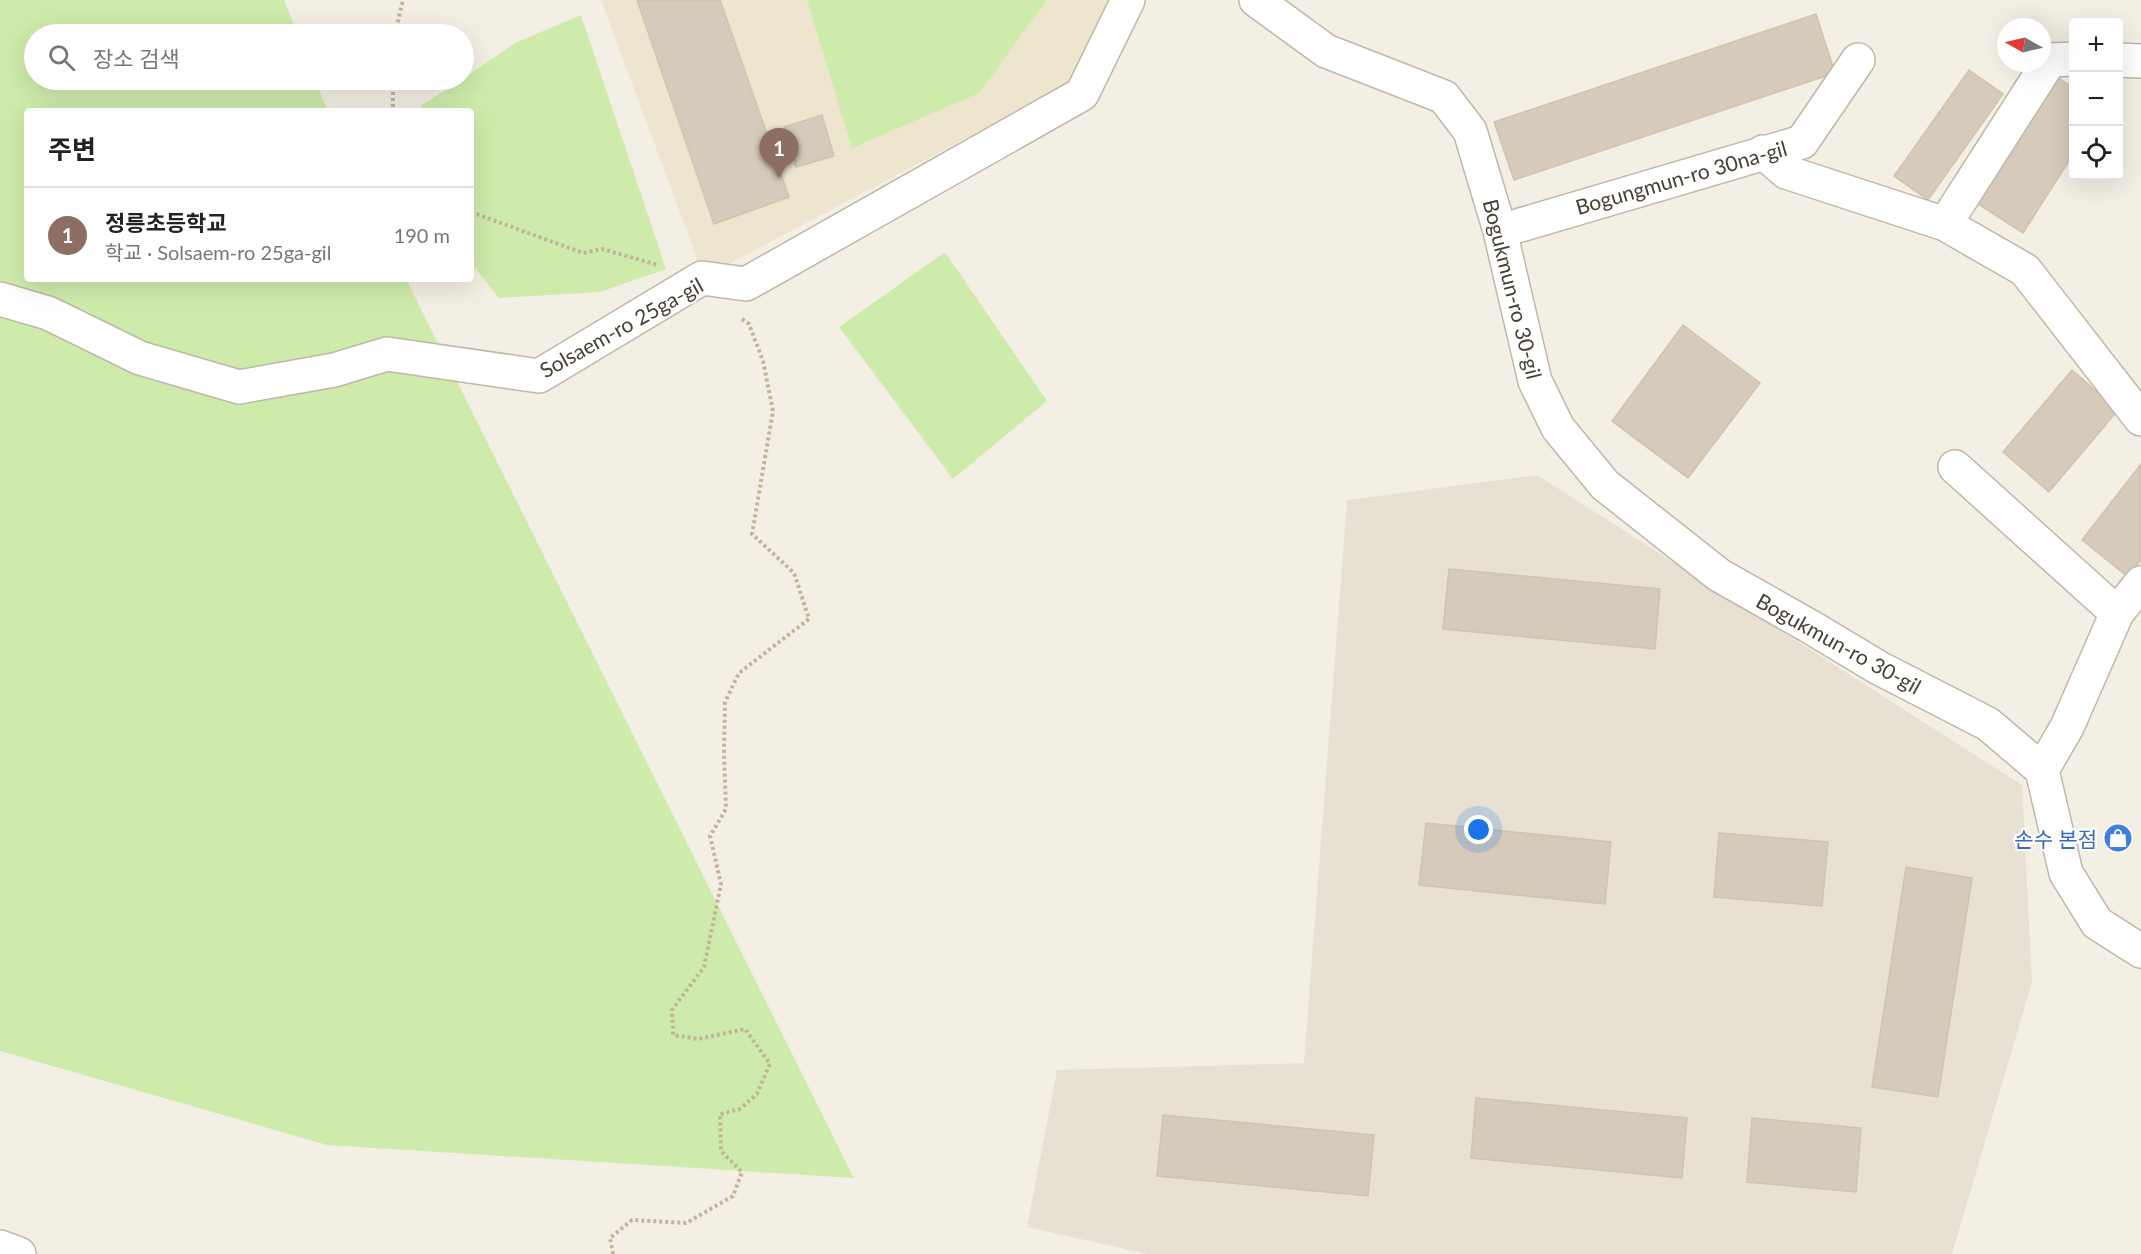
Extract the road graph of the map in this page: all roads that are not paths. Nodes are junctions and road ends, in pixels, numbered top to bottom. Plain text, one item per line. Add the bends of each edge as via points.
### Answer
1 (1256, 0) edge
2 (1126, 4) edge
3 (2069, 59) edge
4 (1858, 60) dead end
5 (2123, 60) edge
6 (2141, 61) edge
7 (1763, 152) junction
8 (1945, 224) junction
9 (1500, 231) junction
10 (0, 299) edge
11 (2141, 419) edge
12 (1955, 467) dead end
13 (2141, 583) edge
14 (2117, 613) junction
15 (2042, 770) junction
16 (2141, 951) edge
17 (0, 1247) edge
18 (20, 1254) edge

1 - 9 street, Bogukmun-ro 30-gil via 1326,51 1444,97 1470,131
2 - 10 street, Solsaem-ro 25ga-gil via 1082,94 746,284 702,278 539,376 387,354 334,370 239,387 140,358 48,313
3 - 8 street via 2050,60
4 - 7 street, Bogungmun-ro 30na-gil via 1802,141
5 - 6 street
7 - 8 street via 1786,172
7 - 9 street, Bogungmun-ro 30na-gil
8 - 11 street via 2025,270
9 - 15 street, Bogukmun-ro 30-gil via 1535,381 1558,428 1605,485 1719,576 1988,724
12 - 14 street
13 - 14 street
14 - 15 street via 2067,727
15 - 16 street via 2066,873 2097,923
17 - 18 street

